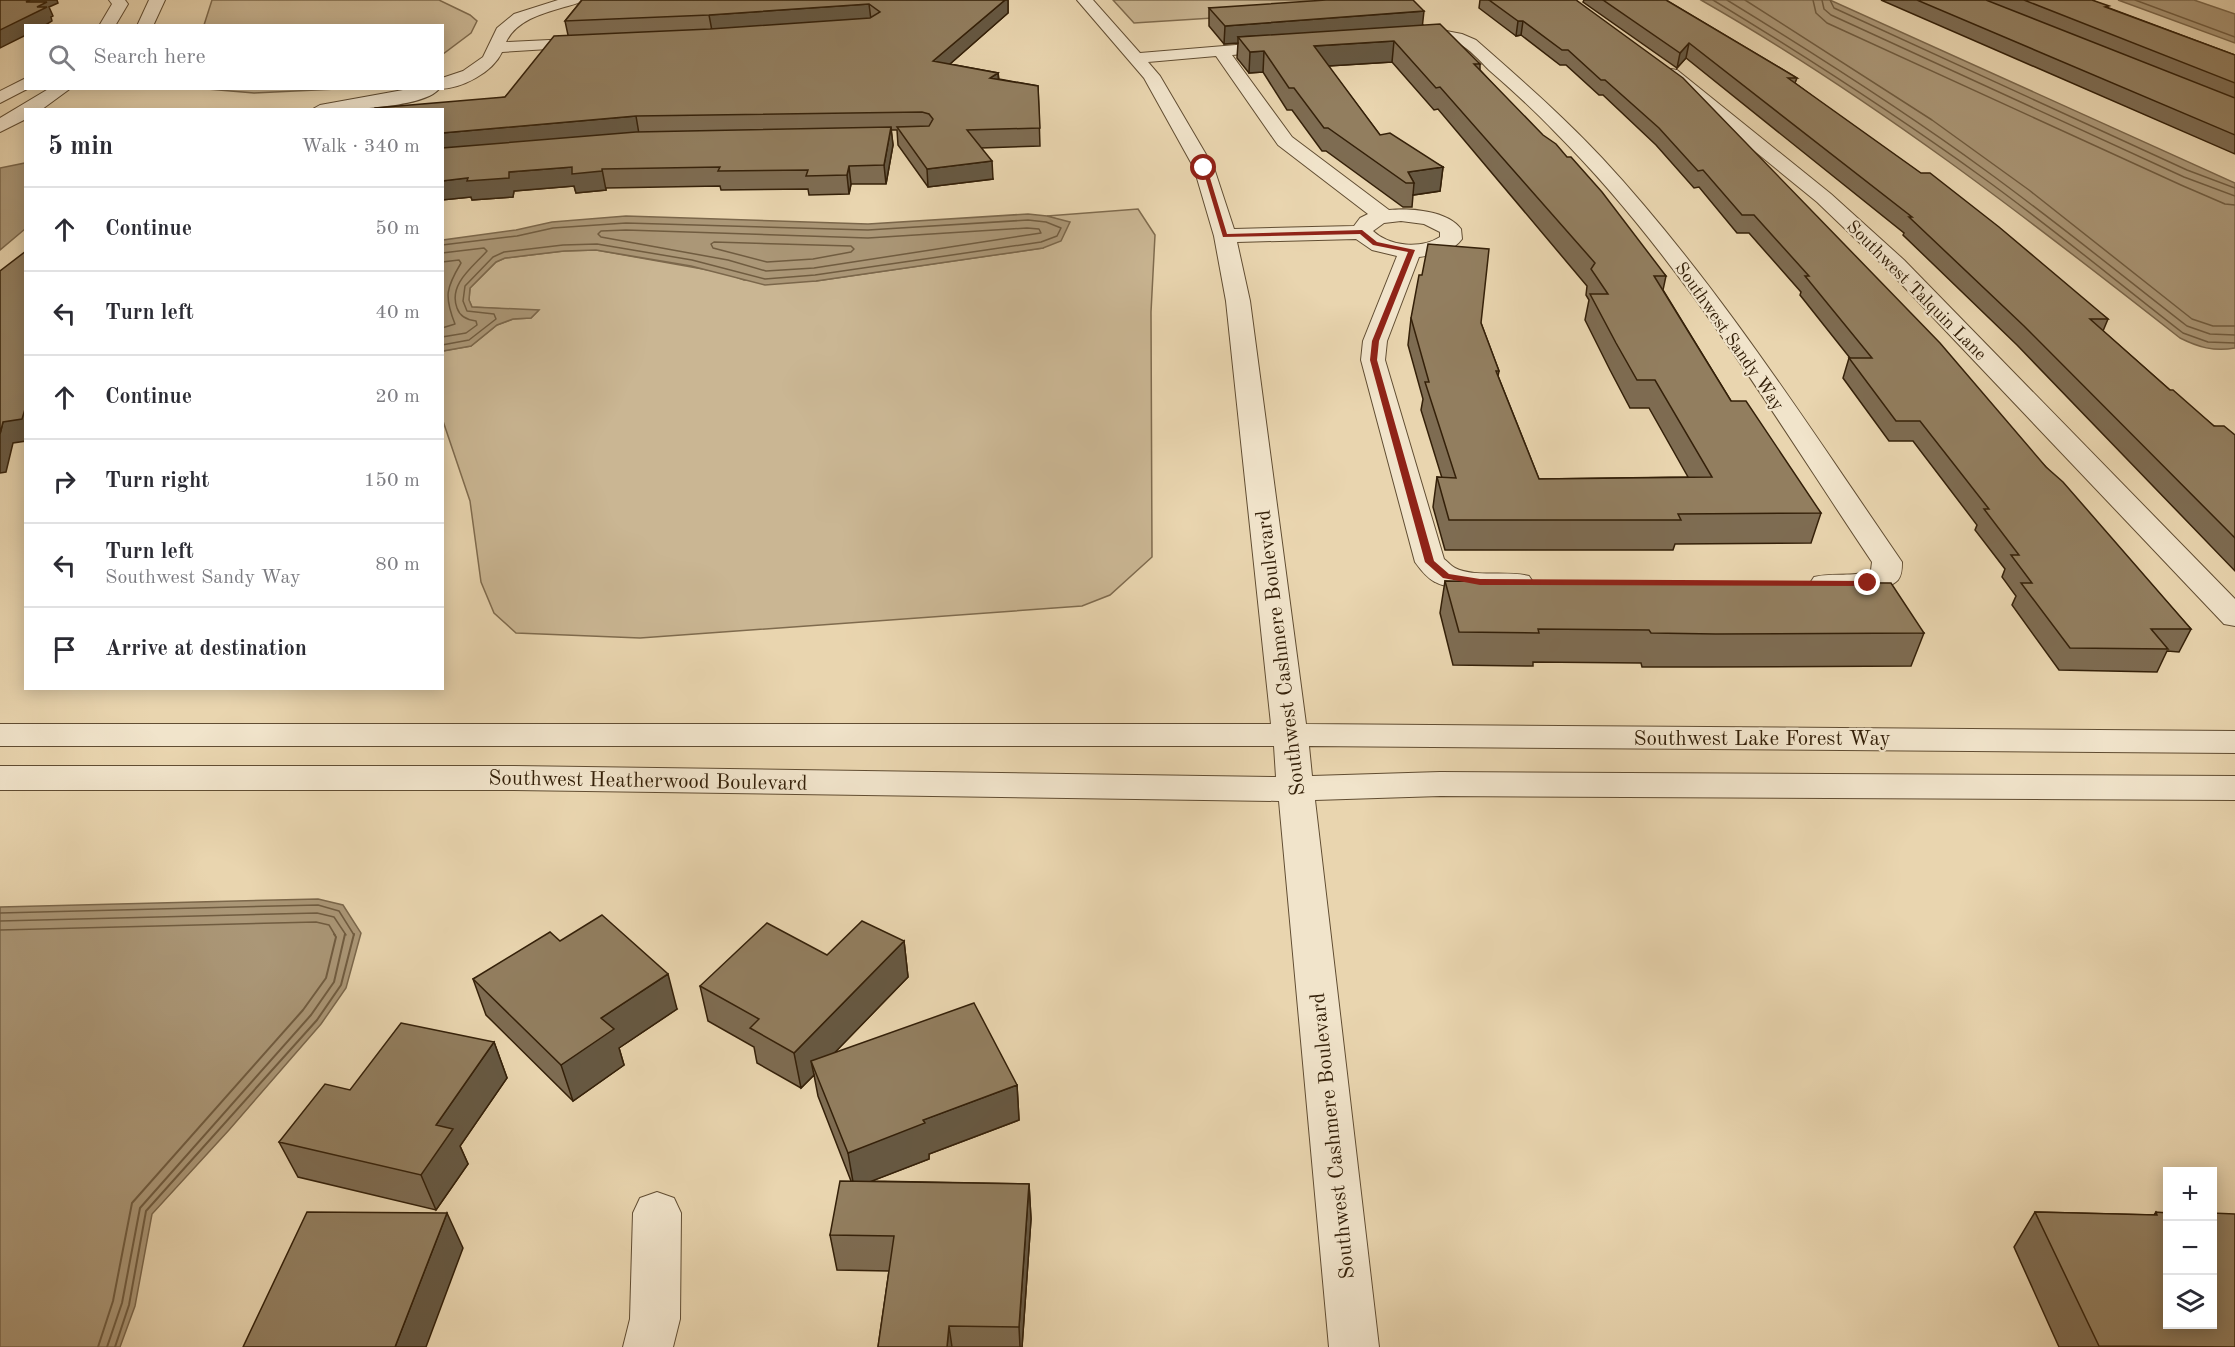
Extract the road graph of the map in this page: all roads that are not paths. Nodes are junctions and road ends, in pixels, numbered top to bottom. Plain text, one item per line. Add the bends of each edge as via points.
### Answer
1 (117, 0) edge
2 (157, 0) edge
3 (573, 0) edge
4 (1085, 0) edge
5 (108, 24) edge
6 (146, 24) edge
7 (1389, 38) edge
8 (604, 42) edge
9 (1307, 45) edge
10 (496, 46) junction
11 (1221, 51) junction
12 (1136, 57) junction
13 (1654, 61) edge
14 (444, 83) edge
15 (24, 84) edge
16 (60, 90) edge
17 (426, 90) edge
18 (0, 98) edge
19 (30, 108) edge
20 (333, 108) edge
21 (24, 112) edge
22 (0, 128) edge
23 (24, 128) edge
24 (1384, 216) junction
25 (1362, 232) junction
26 (1225, 236) junction
27 (1412, 250) junction
28 (1539, 582) edge
29 (1797, 583) edge
30 (2235, 617) edge
31 (0, 735) edge
32 (1290, 735) junction
33 (1886, 739) junction
34 (2235, 742) edge
35 (0, 778) edge
36 (1928, 787) junction
37 (2235, 788) edge
38 (1296, 789) junction
39 (657, 1213) dead end
40 (648, 1347) edge
41 (1354, 1347) edge

1 - 5 street via 120,4
2 - 6 street
3 - 10 street via 520,17 503,31
4 - 12 street, Southwest Cashmere Boulevard
7 - 29 street, Southwest Sandy Way via 1442,35 1470,43 1610,178 1686,271 1887,562 1886,575 1868,583
8 - 10 street
9 - 11 street
10 - 14 street via 489,60 469,75
11 - 12 street
11 - 24 street via 1285,141
12 - 26 street, Southwest Cashmere Boulevard via 1204,168
13 - 30 street, Southwest Talquin Lane via 1824,198 1896,265
15 - 18 street
16 - 19 street
17 - 20 street
21 - 22 street
22 - 23 street
24 - 25 street via 1363,226
24 - 27 street via 1432,220 1452,233 1446,244
25 - 26 street
25 - 27 street via 1375,243
26 - 32 street, Southwest Cashmere Boulevard via 1238,301
27 - 28 street via 1376,341 1373,360 1430,562 1446,576 1480,582
31 - 32 street, Southwest Heatherwood Boulevard
32 - 33 street, Southwest Lake Forest Way
32 - 38 street, Southwest Cashmere Boulevard
33 - 34 street, Southwest Lake Forest Way
33 - 36 street via 1922,763 1929,777
35 - 38 street, Southwest Heatherwood Boulevard via 514,778
36 - 37 street
36 - 38 street via 1440,784
38 - 41 street, Southwest Cashmere Boulevard
39 - 40 street via 655,1319

